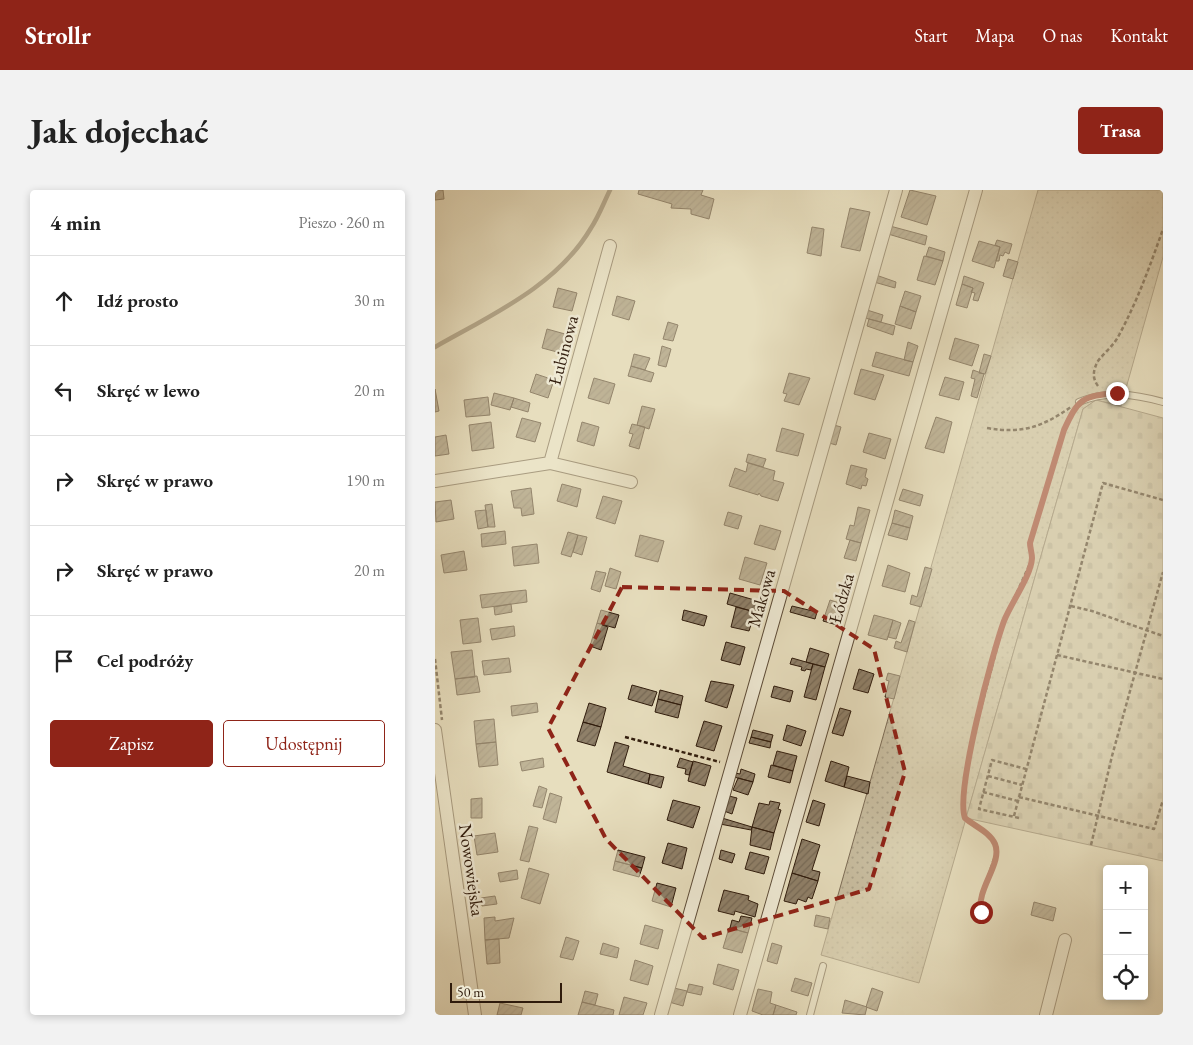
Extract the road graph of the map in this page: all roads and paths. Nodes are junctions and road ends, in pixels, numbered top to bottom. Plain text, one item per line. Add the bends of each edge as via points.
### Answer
1 (897, 190) edge
2 (976, 190) edge
3 (1163, 229) edge
4 (610, 246) dead end
5 (1107, 394) junction
6 (1079, 402) junction
7 (1163, 402) edge
8 (987, 428) dead end
9 (550, 463) junction
10 (435, 481) edge
11 (631, 482) dead end
12 (1163, 500) edge
13 (1163, 572) edge
14 (1071, 606) junction
15 (1146, 631) junction
16 (1163, 636) edge
17 (1057, 655) junction
18 (1134, 673) junction
19 (1163, 679) edge
20 (435, 730) edge
21 (625, 737) dead end
22 (731, 765) junction
23 (1026, 769) junction
24 (988, 776) junction
25 (1022, 785) junction
26 (983, 792) junction
27 (1019, 797) junction
28 (1163, 800) edge
29 (1018, 801) junction
30 (1014, 816) junction
31 (1096, 816) junction
32 (1019, 818) dead end
33 (1091, 845) dead end
34 (981, 912) dead end
35 (1065, 940) dead end
36 (823, 966) dead end
37 (475, 1015) edge
38 (661, 1015) edge
39 (740, 1015) edge
40 (809, 1015) edge
41 (1046, 1015) edge

1 - 22 street, Makowa
2 - 39 street, Łódzka
3 - 5 path via 1145,279 1117,339 1094,371 1093,378
4 - 9 street, Łubinowa
5 - 6 lane
5 - 7 lane
6 - 8 path via 1051,420 1029,429 1008,432
6 - 34 path via 1064,430 1035,524 1030,543 1032,559 1004,621 968,758 963,813 970,823 991,838 996,853 979,903
9 - 10 street
9 - 11 street
12 - 14 path via 1103,483
13 - 15 path
14 - 15 path via 1092,610
14 - 17 path
15 - 16 path
15 - 18 path
17 - 18 path
17 - 23 path
18 - 19 path
18 - 31 path
20 - 37 street, Nowowiejska
21 - 22 path
22 - 38 street, Makowa
23 - 24 path via 992,760
23 - 25 path
24 - 25 path
24 - 26 path
25 - 27 path
26 - 29 path
26 - 30 path via 979,809
27 - 29 path
27 - 31 path
28 - 31 path via 1153,829
29 - 30 path
30 - 32 path
31 - 33 path
35 - 41 street
36 - 40 lane

